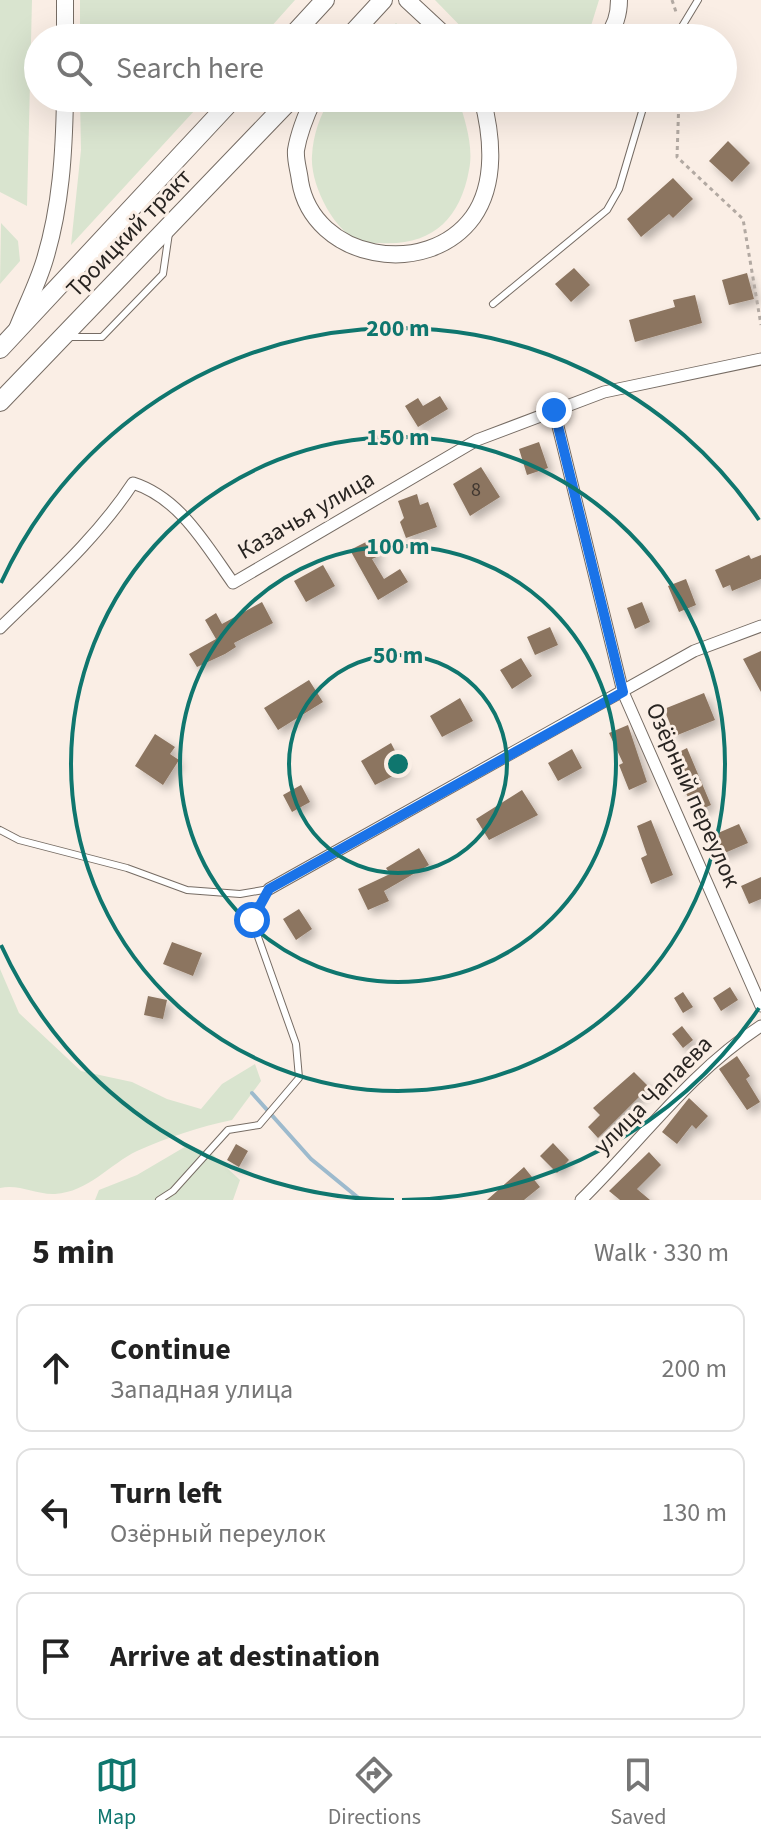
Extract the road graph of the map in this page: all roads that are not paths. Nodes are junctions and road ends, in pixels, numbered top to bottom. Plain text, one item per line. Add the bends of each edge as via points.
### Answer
1 (65, 0) edge
2 (325, 0) edge
3 (383, 0) edge
4 (407, 0) edge
5 (619, 0) edge
6 (698, 0) edge
7 (65, 24) edge
8 (303, 24) edge
9 (361, 24) edge
10 (433, 24) edge
11 (614, 24) edge
12 (683, 24) edge
13 (65, 112) edge
14 (221, 112) edge
15 (278, 112) edge
16 (308, 112) edge
17 (486, 112) edge
18 (642, 112) edge
19 (170, 224) junction
20 (493, 304) dead end
21 (16, 332) junction
22 (62, 337) junction
23 (0, 349) edge
24 (761, 359) edge
25 (0, 402) edge
26 (554, 410) junction
27 (761, 626) edge
28 (0, 628) edge
29 (623, 692) junction
30 (0, 830) edge
31 (269, 889) junction
32 (761, 1006) edge
33 (761, 1026) edge
34 (585, 1199) edge
35 (159, 1200) edge

1 - 7 main road
2 - 8 main road
3 - 9 main road
4 - 10 main road
5 - 11 main road
6 - 12 lane
13 - 21 main road via 58,208 45,262
14 - 21 main road, Троицкий тракт
15 - 19 main road, Троицкий тракт
16 - 17 main road via 296,153 303,194 319,222 344,243 390,255 435,247 458,234 474,215 486,187 491,154
18 - 20 lane via 619,189 607,210
19 - 22 main road, Троицкий тракт
19 - 22 lane via 163,274 102,337
21 - 23 main road, Троицкий тракт
22 - 25 main road, Троицкий тракт
24 - 26 street, Казачья улица via 604,392
26 - 28 street, Казачья улица via 477,440 233,583 179,511 152,489 133,483 91,539
26 - 29 street, Озёрный переулок
27 - 29 street via 694,651
29 - 31 street
29 - 32 street, Озёрный переулок
30 - 31 lane via 187,890 240,894
31 - 35 lane via 252,920 296,1044 299,1078 259,1125 228,1130
33 - 34 street, улица Чапаева via 712,1063

